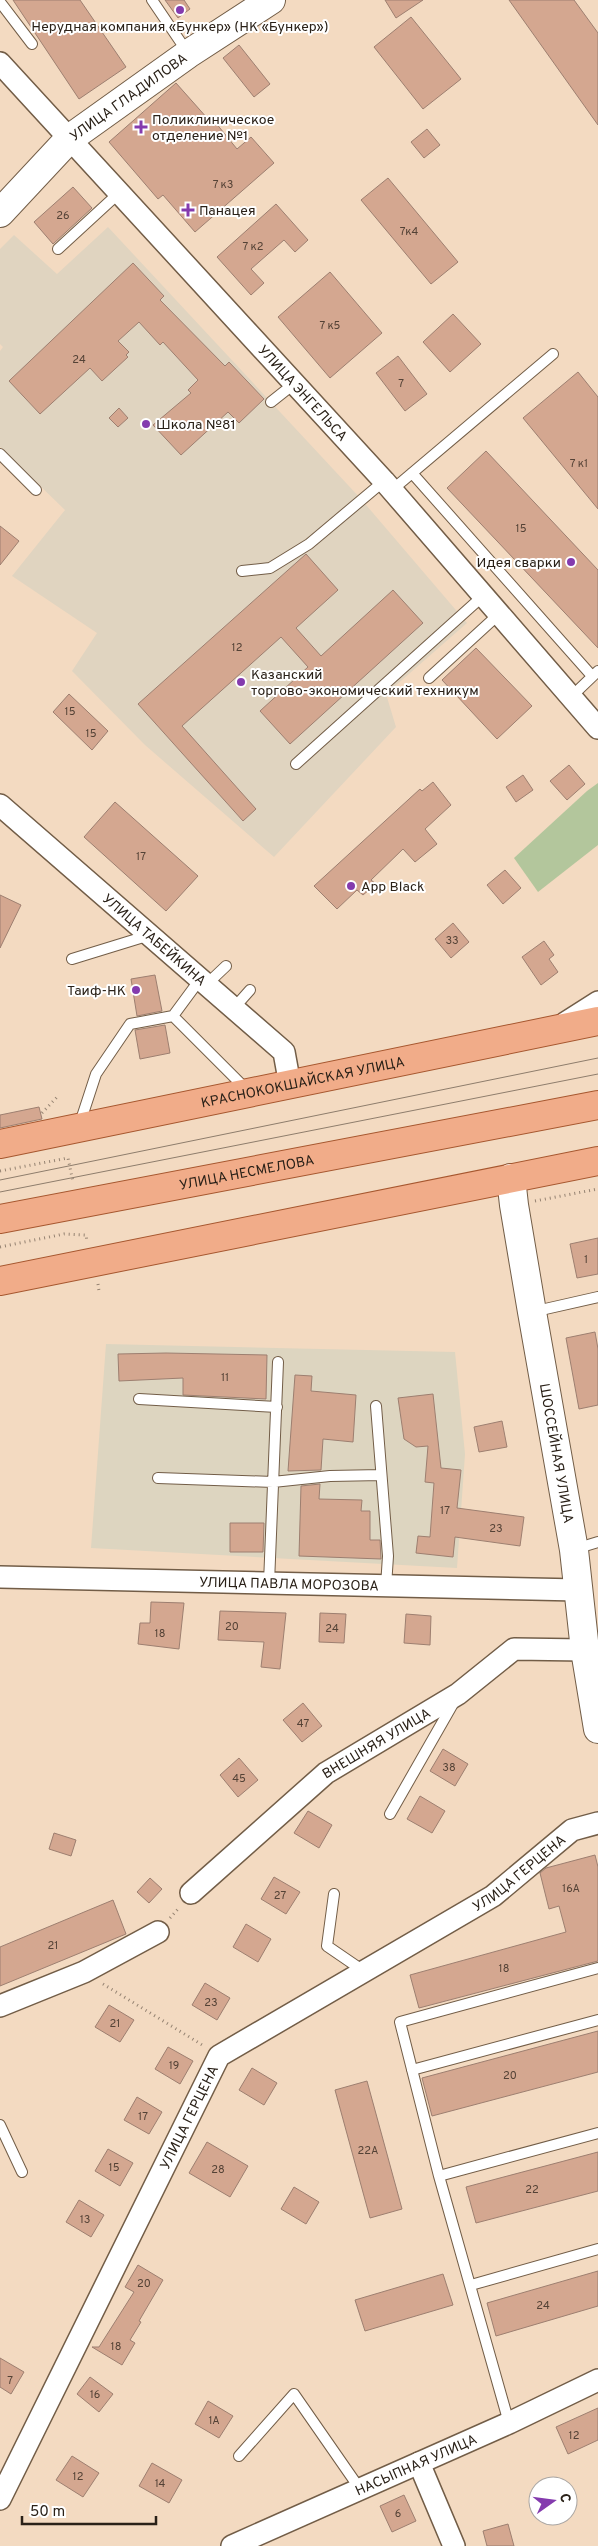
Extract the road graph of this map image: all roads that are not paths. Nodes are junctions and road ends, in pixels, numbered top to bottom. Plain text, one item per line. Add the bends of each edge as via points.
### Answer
1 (152, 0) edge
2 (271, 0) edge
3 (0, 2) edge
4 (32, 44) dead end
5 (188, 54) junction
6 (0, 62) edge
7 (70, 138) junction
8 (120, 191) junction
9 (0, 213) edge
10 (58, 249) dead end
11 (553, 354) dead end
12 (295, 383) junction
13 (271, 402) dead end
14 (0, 454) edge
15 (412, 473) junction
16 (388, 486) junction
17 (36, 490) dead end
18 (242, 570) dead end
19 (484, 595) junction
20 (500, 614) junction
21 (595, 674) edge
22 (429, 678) dead end
23 (571, 697) junction
24 (598, 728) edge
25 (296, 764) dead end
26 (0, 805) edge
27 (151, 935) junction
28 (72, 959) dead end
29 (226, 966) dead end
30 (204, 981) junction
31 (250, 990) dead end
32 (598, 1002) edge
33 (234, 1008) junction
34 (173, 1016) junction
35 (598, 1021) edge
36 (550, 1030) junction
37 (290, 1085) junction
38 (251, 1094) junction
39 (598, 1105) edge
40 (78, 1128) junction
41 (0, 1144) edge
42 (598, 1161) edge
43 (512, 1178) junction
44 (0, 1219) edge
45 (0, 1281) edge
46 (598, 1297) edge
47 (532, 1312) junction
48 (278, 1362) dead end
49 (139, 1399) dead end
50 (376, 1406) dead end
51 (277, 1407) junction
52 (381, 1475) junction
53 (158, 1478) dead end
54 (274, 1482) junction
55 (586, 1546) edge
56 (0, 1576) edge
57 (269, 1583) junction
58 (386, 1586) junction
59 (578, 1590) junction
60 (585, 1650) junction
61 (458, 1694) junction
62 (598, 1729) edge
63 (390, 1814) dead end
64 (598, 1823) edge
65 (192, 1893) road end
66 (334, 1894) dead end
67 (158, 1932) road end
68 (598, 1968) edge
69 (365, 1972) junction
70 (0, 2006) edge
71 (598, 2020) edge
72 (412, 2070) junction
73 (0, 2124) edge
74 (598, 2133) edge
75 (22, 2172) dead end
76 (439, 2176) junction
77 (598, 2249) edge
78 (471, 2285) junction
79 (598, 2380) edge
80 (509, 2423) junction
81 (239, 2456) dead end
82 (419, 2463) junction
83 (360, 2489) junction
84 (0, 2499) edge
85 (232, 2546) edge
86 (454, 2546) edge

1 - 5 lane
2 - 5 street, УЛИЦА ГЛАДИЛОВА
3 - 4 lane
5 - 7 street, УЛИЦА ГЛАДИЛОВА
6 - 7 street, УЛИЦА ЭНГЕЛЬСА
7 - 8 street, УЛИЦА ЭНГЕЛЬСА
7 - 9 street, УЛИЦА ГЛАДИЛОВА
8 - 10 lane
8 - 12 street, УЛИЦА ЭНГЕЛЬСА
11 - 15 lane
12 - 13 lane
12 - 16 street, УЛИЦА ЭНГЕЛЬСА
14 - 17 lane
15 - 16 lane
15 - 21 lane
16 - 18 lane via 309,544 270,568
16 - 19 street, УЛИЦА ЭНГЕЛЬСА
19 - 20 street, УЛИЦА ЭНГЕЛЬСА
19 - 25 lane
20 - 22 lane
20 - 23 street, УЛИЦА ЭНГЕЛЬСА
21 - 23 lane
23 - 24 street, УЛИЦА ЭНГЕЛЬСА
26 - 27 street, УЛИЦА ТАБЕЙКИНА
27 - 28 lane
27 - 30 street, УЛИЦА ТАБЕЙКИНА
29 - 30 lane
30 - 33 street, УЛИЦА ТАБЕЙКИНА
30 - 34 lane
31 - 33 lane
32 - 36 street, КРАСНОКОКШАЙСКАЯ УЛИЦА
33 - 37 street, УЛИЦА ТАБЕЙКИНА via 284,1052
34 - 38 lane
34 - 40 lane via 130,1024 96,1074
35 - 36 main road
36 - 37 main road, КРАСНОКОКШАЙСКАЯ УЛИЦА
37 - 38 main road, КРАСНОКОКШАЙСКАЯ УЛИЦА
38 - 40 main road, КРАСНОКОКШАЙСКАЯ УЛИЦА
39 - 44 main road, УЛИЦА НЕСМЕЛОВА
40 - 41 main road, КРАСНОКОКШАЙСКАЯ УЛИЦА
42 - 43 main road
43 - 45 main road
43 - 47 street, ШОССЕЙНАЯ УЛИЦА
46 - 47 lane
47 - 55 street, ШОССЕЙНАЯ УЛИЦА
48 - 51 lane
49 - 51 lane
50 - 52 lane
51 - 54 lane
52 - 54 lane
52 - 58 lane via 388,1556
53 - 54 lane
54 - 57 lane
55 - 59 street, ШОССЕЙНАЯ УЛИЦА
56 - 57 street, УЛИЦА ПАВЛА МОРОЗОВА
57 - 58 street, УЛИЦА ПАВЛА МОРОЗОВА
58 - 59 street, УЛИЦА ПАВЛА МОРОЗОВА
59 - 60 street, ШОССЕЙНАЯ УЛИЦА
60 - 61 street, ВНЕШНЯЯ УЛИЦА via 514,1649
60 - 62 street, ШОССЕЙНАЯ УЛИЦА
61 - 63 lane
61 - 65 street, ВНЕШНЯЯ УЛИЦА via 326,1773
64 - 69 street, УЛИЦА ГЕРЦЕНА via 572,1830 493,1896
66 - 69 lane via 327,1946
67 - 70 street via 84,1972
68 - 72 lane via 400,2022
69 - 84 street, УЛИЦА ГЕРЦЕНА via 219,2056
71 - 72 lane
72 - 76 lane
73 - 75 lane
74 - 76 lane
76 - 78 lane
77 - 78 lane
78 - 80 lane
79 - 80 street, НАСЫПНАЯ УЛИЦА
80 - 82 street, НАСЫПНАЯ УЛИЦА
81 - 83 lane via 294,2394
82 - 83 street, НАСЫПНАЯ УЛИЦА
82 - 86 street
83 - 85 street, НАСЫПНАЯ УЛИЦА

